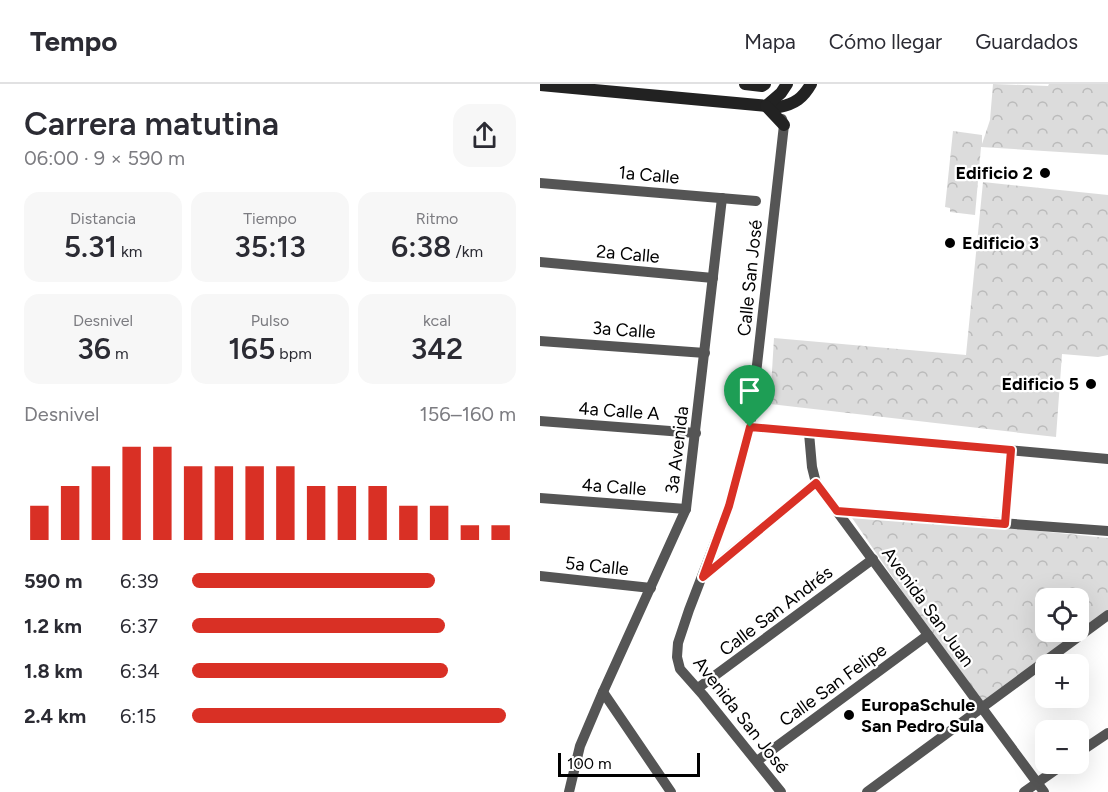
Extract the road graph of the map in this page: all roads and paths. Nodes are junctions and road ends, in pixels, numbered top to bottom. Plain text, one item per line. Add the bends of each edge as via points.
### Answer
1 (745, 84) edge
2 (765, 84) edge
3 (787, 84) edge
4 (811, 84) edge
5 (540, 85) edge
6 (773, 106) junction
7 (784, 125) joint
8 (540, 183) edge
9 (722, 198) junction
10 (774, 202) junction
11 (540, 262) edge
12 (713, 278) junction
13 (540, 341) edge
14 (705, 353) junction
15 (540, 421) edge
16 (750, 427) junction
17 (809, 432) junction
18 (696, 433) junction
19 (1011, 450) junction
20 (1108, 459) edge
21 (816, 483) junction
22 (540, 498) edge
23 (686, 509) junction
24 (837, 511) junction
25 (1005, 524) junction
26 (1108, 531) edge
27 (873, 559) junction
28 (540, 576) edge
29 (703, 577) junction
30 (651, 588) junction
31 (1108, 615) edge
32 (928, 634) junction
33 (677, 657) joint
34 (698, 688) junction
35 (603, 692) junction
36 (981, 706) junction
37 (1108, 733) edge
38 (1089, 746) edge
39 (757, 761) junction
40 (1049, 774) edge
41 (1037, 782) junction
42 (571, 790) edge
43 (671, 792) edge
44 (781, 792) edge
45 (867, 792) edge
46 (1024, 792) edge
47 (1044, 792) edge

1 - 2 main road
3 - 6 main road
4 - 6 main road via 799,101
5 - 6 main road
6 - 7 main road via 774,117
7 - 10 street, Calle San José
8 - 9 street, 1a Calle
9 - 10 street, 1a Calle
9 - 12 street, 3a Avenida
10 - 16 street, Calle San José
11 - 12 street, 2a Calle
12 - 14 street, 3a Avenida
13 - 14 street, 3a Calle
14 - 18 street, 3a Avenida
15 - 18 street, 4a Calle A
16 - 17 street
16 - 29 street, Calle San José via 729,506
17 - 19 street
17 - 21 street, Avenida San Juan
18 - 23 street, 3a Avenida
19 - 20 street
19 - 25 street
21 - 24 street, Avenida San Juan
21 - 29 street
22 - 23 street, 4a Calle
23 - 30 street, 3a Avenida
24 - 25 street
24 - 27 street, Avenida San Juan
25 - 26 street
27 - 32 street, Avenida San Juan
27 - 34 street, Calle San Andrés
28 - 30 street, 5a Calle
29 - 33 street, Calle San José via 678,643
30 - 35 street, 3a Avenida
31 - 36 street
32 - 36 street, Avenida San Juan
32 - 39 street, Calle San Felipe
33 - 34 street, Avenida San José via 680,669
34 - 39 street, Avenida San José
35 - 42 street, 3a Avenida via 580,746
35 - 43 street
36 - 41 street, Avenida San Juan
36 - 45 street
37 - 38 street
39 - 44 street, Avenida San José
40 - 41 street
41 - 46 street
41 - 47 street, Avenida San Juan

